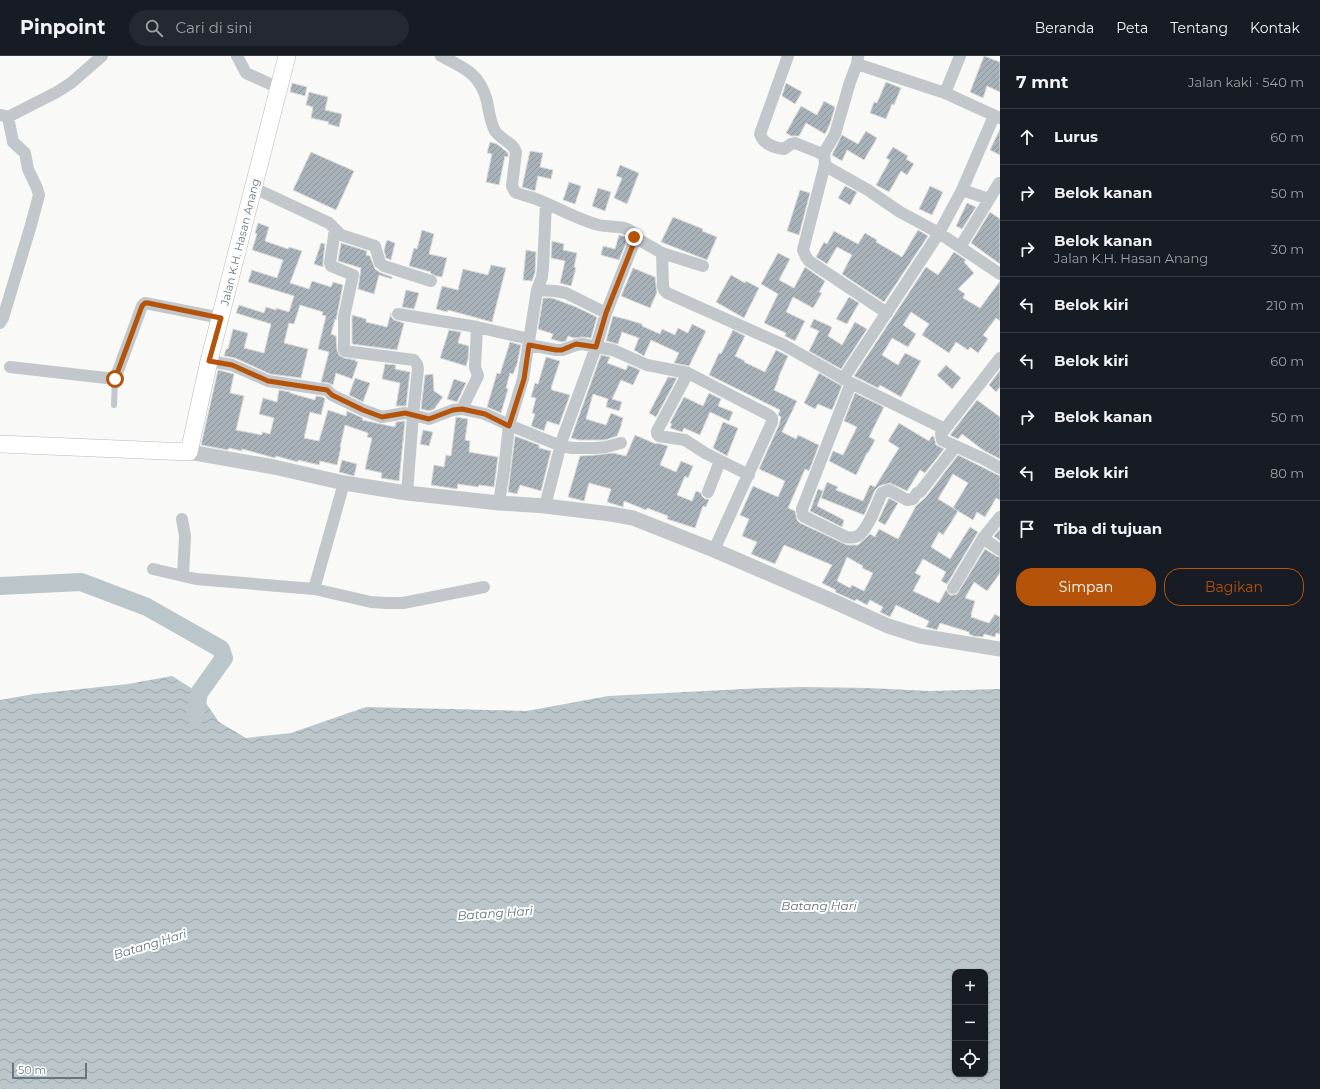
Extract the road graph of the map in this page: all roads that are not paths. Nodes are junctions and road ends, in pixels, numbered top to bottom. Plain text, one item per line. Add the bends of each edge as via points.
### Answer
1 (102, 56) edge
2 (237, 56) edge
3 (287, 56) edge
4 (441, 56) edge
5 (788, 56) edge
6 (960, 56) edge
7 (858, 60) edge
8 (279, 88) junction
9 (945, 93) junction
10 (4, 116) edge
11 (997, 117) edge
12 (825, 158) junction
13 (999, 184) dead end
14 (254, 188) junction
15 (962, 190) junction
16 (994, 198) edge
17 (546, 203) junction
18 (335, 229) junction
19 (939, 233) junction
20 (634, 237) junction
21 (960, 247) junction
22 (662, 253) junction
23 (703, 266) dead end
24 (1000, 274) edge
25 (431, 281) dead end
26 (537, 290) junction
27 (606, 313) junction
28 (887, 313) junction
29 (398, 314) dead end
30 (221, 318) junction
31 (0, 322) edge
32 (478, 327) junction
33 (529, 342) junction
34 (596, 347) junction
35 (1000, 358) edge
36 (209, 361) junction
37 (10, 367) dead end
38 (688, 373) junction
39 (115, 379) junction
40 (847, 381) junction
41 (114, 405) dead end
42 (462, 409) junction
43 (413, 415) junction
44 (509, 426) junction
45 (945, 429) junction
46 (621, 443) dead end
47 (0, 444) edge
48 (561, 446) junction
49 (955, 447) junction
50 (189, 452) junction
51 (720, 460) junction
52 (1000, 468) edge
53 (749, 474) junction
54 (344, 483) junction
55 (708, 492) dead end
56 (407, 493) junction
57 (498, 503) junction
58 (545, 506) junction
59 (1000, 517) edge
60 (182, 519) dead end
61 (983, 538) junction
62 (714, 550) junction
63 (1000, 550) edge
64 (153, 569) dead end
65 (183, 576) junction
66 (484, 587) dead end
67 (953, 588) dead end
68 (314, 589) junction
69 (1000, 649) edge

1 - 10 street via 57,92
2 - 8 street via 246,74
3 - 8 main road, Jalan K.H. Hasan Anang
4 - 17 street via 466,69 482,86 496,132 514,147 516,152 512,186 515,192
5 - 12 street via 761,137 764,142 780,149 795,143 820,153
6 - 9 street
7 - 9 street
7 - 12 street
8 - 14 main road, Jalan K.H. Hasan Anang
9 - 11 street
10 - 31 street via 13,142 24,153 39,195
11 - 15 street
12 - 19 street via 829,168
12 - 28 street via 803,250 809,261
13 - 16 street
14 - 18 street via 329,223
14 - 30 main road, Jalan K.H. Hasan Anang
15 - 16 street
15 - 19 street
16 - 21 street
17 - 20 street via 599,224 628,229
17 - 26 street via 542,277
18 - 25 street via 341,235 375,246 380,263 384,266
18 - 43 street via 331,266 353,275 344,317 344,350 414,360 418,369
19 - 21 street
19 - 28 street
20 - 22 street
20 - 27 street
21 - 24 street
22 - 23 street
22 - 40 street via 664,290 784,345
26 - 27 street via 566,293
26 - 33 street
27 - 34 street
28 - 40 street
29 - 32 street
30 - 36 main road, Jalan K.H. Hasan Anang
30 - 39 street via 145,303
32 - 33 street
32 - 42 street via 475,367 478,376
33 - 34 street via 556,350 576,344
33 - 44 street via 524,379
34 - 38 street via 613,350 647,365
34 - 48 street
35 - 45 street
36 - 43 street via 232,365 268,381 327,390 332,395 382,417 405,413
36 - 50 main road, Jalan K.H. Hasan Anang
37 - 39 street
38 - 51 street via 657,434 685,440
38 - 53 street via 772,418
39 - 41 lane
40 - 45 street
40 - 49 street via 802,509 803,516 846,537 854,538 866,529 882,493 889,490 908,500 913,499
42 - 43 street via 429,419
42 - 44 street via 485,414
43 - 56 street
44 - 48 street
44 - 57 street
45 - 49 street via 941,434 942,440
46 - 48 street via 595,448
47 - 50 main road
48 - 58 street
49 - 52 street
50 - 54 street
51 - 53 street
51 - 55 street
53 - 62 street
54 - 56 street
54 - 68 street
56 - 57 street
57 - 58 street
58 - 62 street via 633,518
59 - 61 street
60 - 65 street via 185,536
61 - 63 street
61 - 67 street
62 - 69 street via 888,626 920,636
64 - 65 street
65 - 68 street
66 - 68 street via 403,603 371,602

